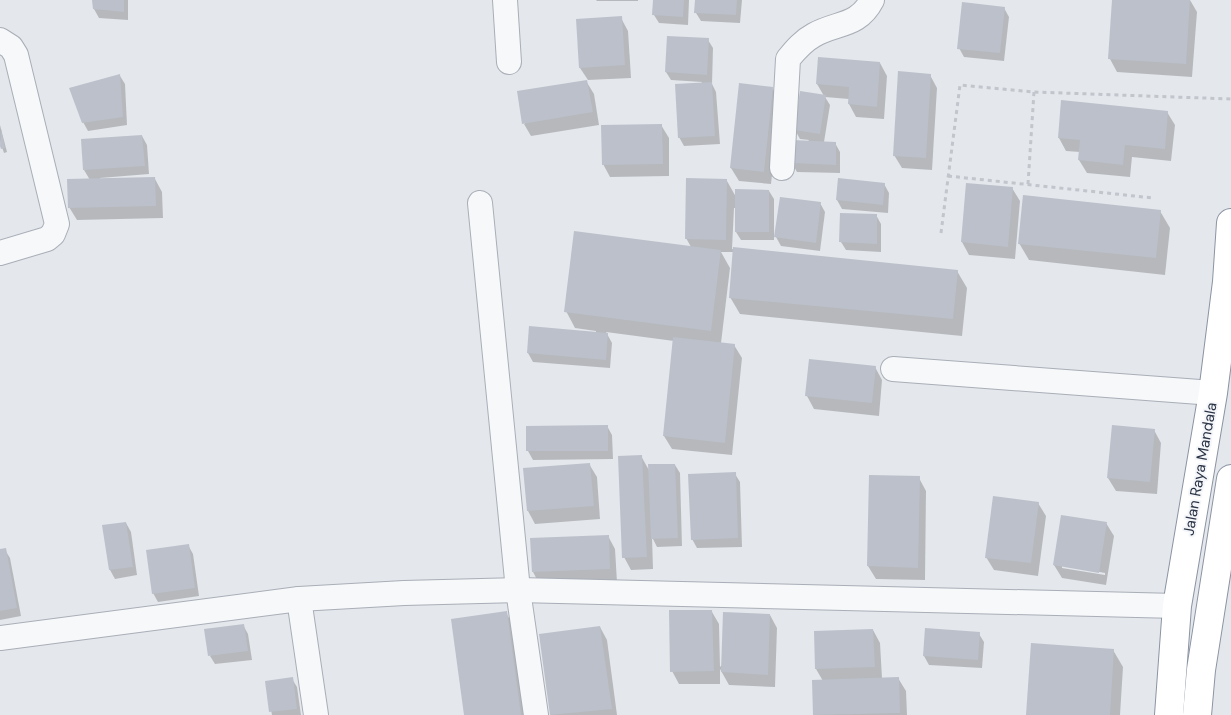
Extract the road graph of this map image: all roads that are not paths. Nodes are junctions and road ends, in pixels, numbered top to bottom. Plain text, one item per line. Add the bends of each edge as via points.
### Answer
1 (505, 0) edge
2 (872, 0) edge
3 (0, 40) edge
4 (509, 62) dead end
5 (782, 168) dead end
6 (480, 203) dead end
7 (1231, 223) edge
8 (0, 253) edge
9 (893, 369) dead end
10 (1213, 393) junction
11 (1231, 479) edge
12 (518, 590) junction
13 (299, 599) junction
14 (1177, 606) junction
15 (0, 638) edge
16 (316, 715) edge
17 (536, 715) edge
18 (1169, 715) edge
19 (1197, 715) edge

1 - 4 street
2 - 5 street via 864,14 815,34 798,46 788,59
3 - 8 street via 16,55 57,224 47,239
6 - 12 street
7 - 10 highway, Jalan Raya Mandala
9 - 10 street
10 - 14 highway, Jalan Raya Mandala
11 - 19 highway
12 - 13 street
12 - 14 street
12 - 17 street
13 - 15 street
13 - 16 street
14 - 18 highway, Jalan Raya Mandala

